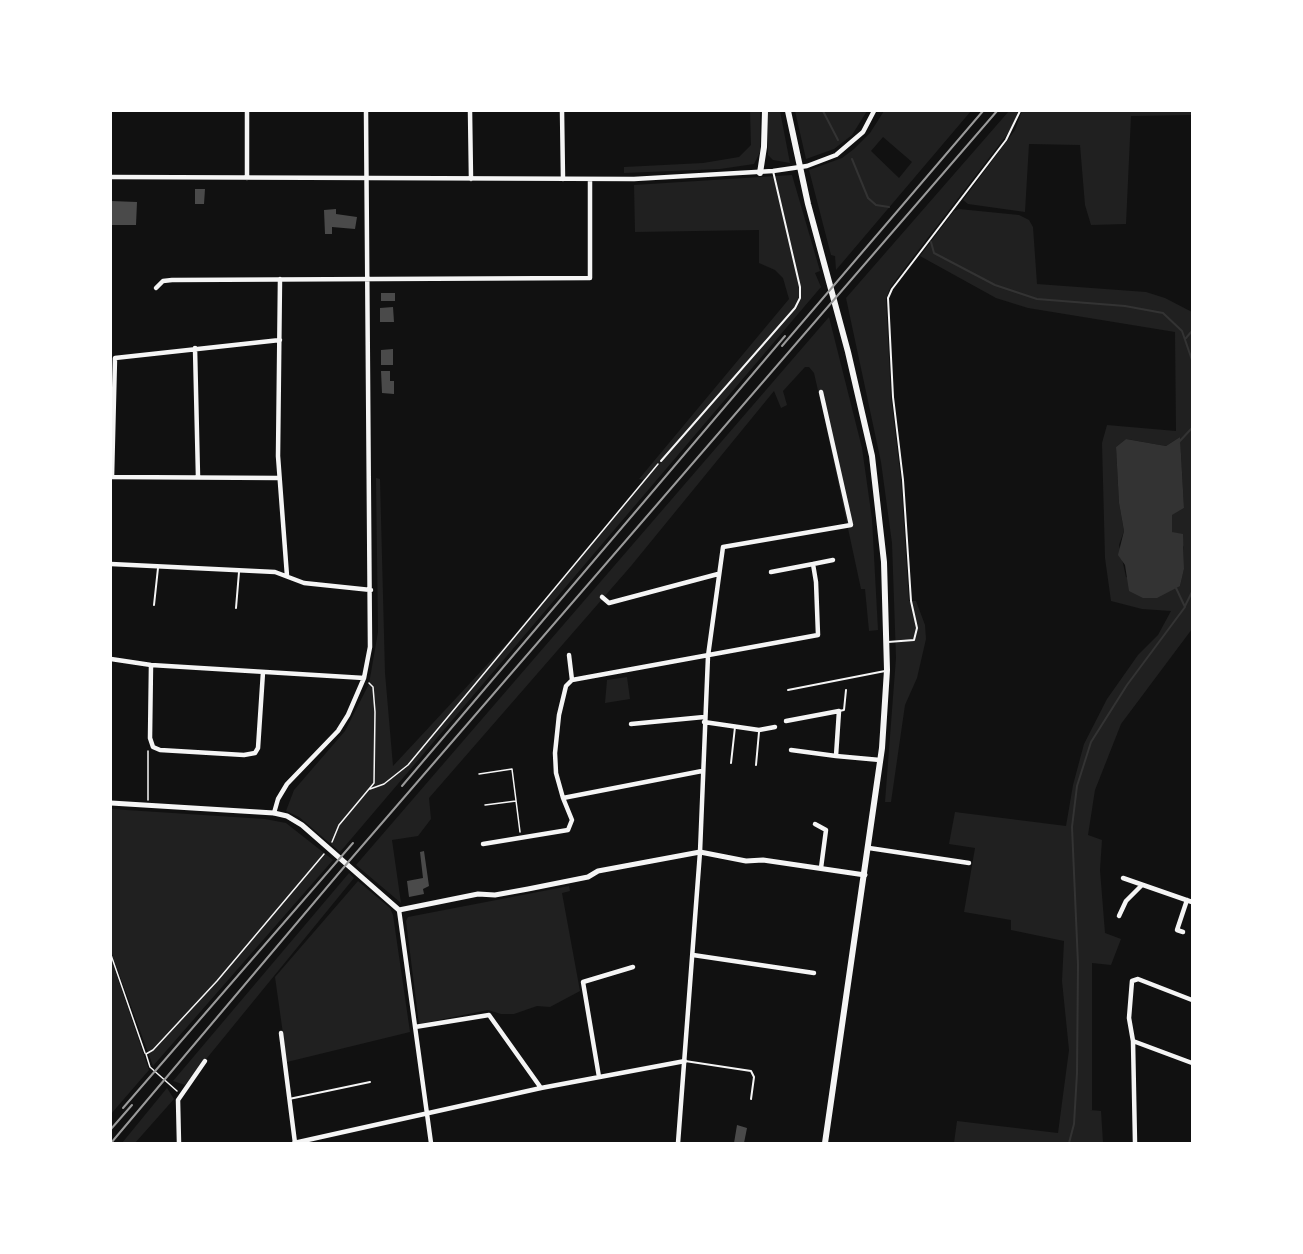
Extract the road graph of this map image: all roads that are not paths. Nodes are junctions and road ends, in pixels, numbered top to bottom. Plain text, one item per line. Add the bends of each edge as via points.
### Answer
1 (247, 111) edge
2 (366, 111) edge
3 (470, 111) edge
4 (562, 111) edge
5 (765, 111) edge
6 (788, 111) edge
7 (874, 111) edge
8 (1020, 111) edge
9 (773, 171) junction
10 (760, 172) junction
11 (111, 177) edge
12 (247, 178) junction
13 (366, 178) junction
14 (471, 179) junction
15 (563, 179) junction
16 (590, 179) junction
17 (368, 278) junction
18 (280, 279) junction
19 (156, 288) dead end
20 (280, 340) junction
21 (195, 348) junction
22 (821, 392) dead end
23 (661, 461) road end
24 (111, 477) edge
25 (198, 477) junction
26 (279, 478) junction
27 (833, 560) dead end
28 (111, 564) edge
29 (813, 564) junction
30 (158, 568) junction
31 (239, 572) junction
32 (771, 572) dead end
33 (718, 574) junction
34 (287, 576) junction
35 (371, 590) junction
36 (602, 597) dead end
37 (154, 605) dead end
38 (236, 608) dead end
39 (887, 642) junction
40 (569, 655) dead end
41 (708, 656) junction
42 (111, 658) edge
43 (151, 666) junction
44 (887, 670) junction
45 (263, 672) junction
46 (364, 678) junction
47 (572, 680) junction
48 (788, 690) dead end
49 (846, 690) dead end
50 (840, 711) junction
51 (704, 720) junction
52 (786, 721) dead end
53 (631, 724) dead end
54 (735, 727) junction
55 (774, 727) dead end
56 (759, 730) junction
57 (792, 750) dead end
58 (836, 756) junction
59 (880, 760) junction
60 (731, 763) dead end
61 (756, 765) dead end
62 (702, 771) junction
63 (563, 798) junction
64 (111, 803) edge
65 (274, 813) junction
66 (815, 824) dead end
67 (483, 844) dead end
68 (869, 848) junction
69 (700, 852) junction
70 (969, 863) dead end
71 (821, 868) junction
72 (865, 875) junction
73 (1123, 878) dead end
74 (1142, 885) junction
75 (1190, 901) edge
76 (399, 910) junction
77 (1119, 916) dead end
78 (1171, 928) dead end
79 (1177, 930) junction
80 (1183, 932) dead end
81 (693, 955) junction
82 (633, 967) dead end
83 (814, 973) dead end
84 (1192, 1000) edge
85 (415, 1027) junction
86 (281, 1033) dead end
87 (1133, 1041) junction
88 (205, 1061) dead end
89 (685, 1061) junction
90 (1192, 1063) edge
91 (599, 1077) junction
92 (370, 1082) dead end
93 (542, 1088) junction
94 (289, 1099) junction
95 (751, 1099) dead end
96 (426, 1113) junction
97 (180, 1143) edge
98 (295, 1143) edge
99 (431, 1143) edge
100 (678, 1143) edge
101 (825, 1143) edge
102 (1135, 1143) edge

1 - 12 street
2 - 13 street
3 - 14 street
4 - 15 street
5 - 10 main road
6 - 39 main road via 872,456 884,562
7 - 9 street via 863,132 836,155 813,164
8 - 39 lane via 1013,129 888,298 892,397 903,480 911,601 917,628 914,640
9 - 10 street
9 - 23 lane via 800,298
10 - 16 street
11 - 12 street
12 - 13 street
13 - 14 street
13 - 17 street
14 - 15 street
15 - 16 street
16 - 17 street via 590,278
17 - 18 street
17 - 35 street
18 - 19 street via 172,280 163,281
18 - 20 street
20 - 21 street
20 - 26 street
21 - 24 street via 114,359
21 - 25 street
22 - 33 street via 851,525 723,546
24 - 25 street
25 - 26 street
26 - 34 street
27 - 29 street
28 - 30 street
29 - 32 street
29 - 41 street via 818,636
30 - 31 street
30 - 37 lane
31 - 34 street
31 - 38 lane
33 - 36 street via 609,603
33 - 41 street
34 - 35 street via 304,583
35 - 46 street via 370,647
39 - 44 main road
40 - 47 street
41 - 47 street
41 - 51 street
42 - 43 street
43 - 45 street
43 - 45 street via 151,745 160,750 244,755 255,753 258,747
44 - 48 lane
44 - 59 main road
45 - 46 street
46 - 65 street via 355,704 338,730 286,784
47 - 63 street via 562,700 555,753
49 - 50 lane via 844,710
50 - 52 street
50 - 58 street
51 - 53 street
51 - 54 street
51 - 62 street
54 - 56 street
54 - 60 lane
55 - 56 street
56 - 61 lane
57 - 58 street
58 - 59 street
59 - 68 main road
62 - 63 street
62 - 69 street
63 - 67 street via 572,816 570,828 564,833
64 - 65 street
65 - 76 street via 302,825
66 - 71 street via 825,830
68 - 70 street
68 - 72 main road
69 - 71 street
69 - 76 street via 528,889 478,894
69 - 81 street
71 - 72 street
72 - 101 main road
73 - 74 street
74 - 75 street
74 - 77 street
75 - 79 street
76 - 85 street
78 - 79 street
79 - 80 street
81 - 83 street
81 - 89 street
82 - 91 street via 583,982
84 - 87 street via 1138,979 1132,981 1129,1018
85 - 93 street via 489,1015
85 - 96 street
86 - 94 street
87 - 90 street
87 - 102 street
88 - 97 street via 180,1094 176,1108
89 - 91 street
89 - 95 lane via 751,1071
89 - 100 street
91 - 93 street
92 - 94 lane
93 - 96 street
94 - 98 street
96 - 98 street
96 - 99 street

